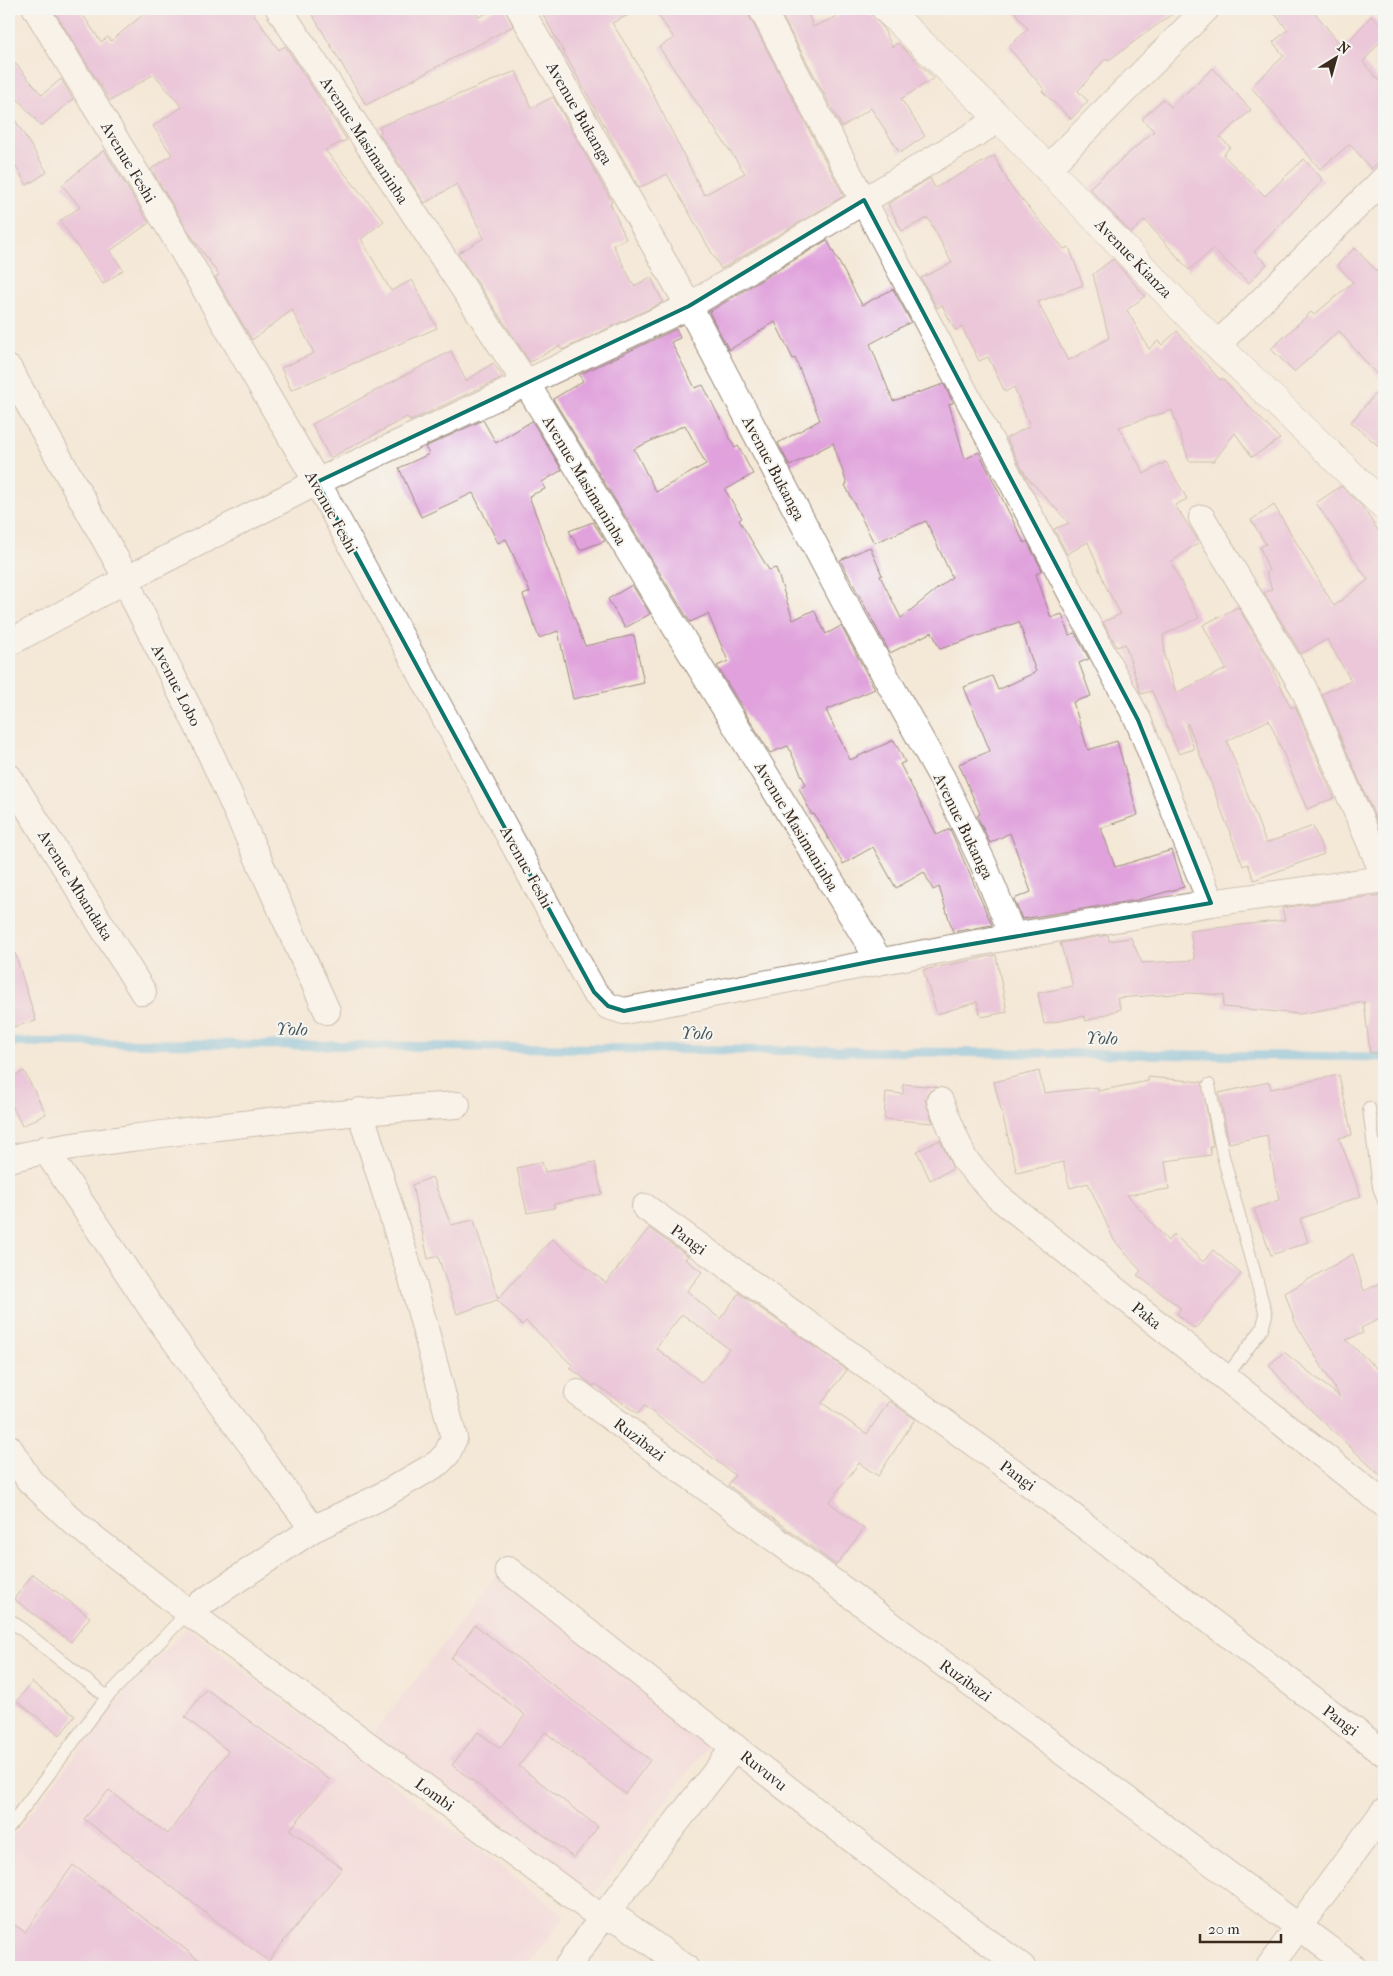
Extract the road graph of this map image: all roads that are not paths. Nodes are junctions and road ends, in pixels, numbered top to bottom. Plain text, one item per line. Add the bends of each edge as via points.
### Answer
1 (36, 9) edge
2 (279, 9) edge
3 (520, 9) edge
4 (762, 9) edge
5 (886, 9) edge
6 (1206, 9) edge
7 (1000, 119) junction
8 (1047, 169) junction
9 (1384, 179) edge
10 (864, 200) junction
11 (689, 306) junction
12 (1218, 345) junction
13 (9, 369) edge
14 (526, 383) junction
15 (317, 482) junction
16 (1384, 506) edge
17 (1202, 518) dead end
18 (127, 579) junction
19 (9, 643) edge
20 (9, 777) edge
21 (1384, 875) edge
22 (1384, 879) edge
23 (1211, 903) junction
24 (1013, 936) junction
25 (879, 960) junction
26 (143, 992) dead end
27 (327, 1011) dead end
28 (1209, 1085) dead end
29 (940, 1101) dead end
30 (457, 1105) dead end
31 (1369, 1108) dead end
32 (360, 1111) junction
33 (45, 1150) junction
34 (9, 1159) edge
35 (1384, 1201) edge
36 (645, 1207) dead end
37 (1225, 1378) junction
38 (578, 1393) dead end
39 (9, 1448) edge
40 (1384, 1504) edge
41 (313, 1530) junction
42 (508, 1570) dead end
43 (188, 1612) junction
44 (9, 1619) edge
45 (107, 1697) junction
46 (736, 1747) junction
47 (1384, 1753) edge
48 (1384, 1811) edge
49 (9, 1827) edge
50 (602, 1918) junction
51 (1299, 1926) junction
52 (567, 1967) edge
53 (685, 1967) edge
54 (1022, 1967) edge
55 (1269, 1967) edge
56 (1353, 1967) edge

1 - 15 street, Avenue Feshi via 169,227
2 - 14 street, Avenue Masimaninba
3 - 11 street, Avenue Bukanga
4 - 10 street
5 - 7 street, Avenue Kianza
6 - 8 street
7 - 8 street, Avenue Kianza
7 - 10 street
8 - 12 street, Avenue Kianza
9 - 12 street
10 - 11 street
10 - 23 street via 1138,720
11 - 14 street
11 - 24 street, Avenue Bukanga via 850,612 942,778 983,863
12 - 16 street, Avenue Kianza
13 - 18 street, Avenue Lobo
14 - 15 street
14 - 25 street, Avenue Masimaninba
15 - 18 street
15 - 25 street, Avenue Feshi via 594,992 608,1006 624,1011
17 - 21 street via 1303,686
18 - 19 street
18 - 27 street, Avenue Lobo
20 - 26 street, Avenue Mbandaka
22 - 23 street
23 - 24 street
24 - 25 street
28 - 37 lane via 1223,1156 1266,1316 1262,1329
29 - 37 street, Paka via 964,1159 997,1196
30 - 32 street
31 - 35 lane via 1379,1187
32 - 33 street via 226,1125
32 - 41 street via 412,1279 454,1438 447,1454 437,1464
33 - 34 street
33 - 41 street via 154,1312
36 - 47 street, Pangi via 1022,1478
37 - 40 street, Paka
38 - 51 street, Ruzibazi
39 - 43 street, Lombi via 29,1480 77,1525
41 - 43 street
42 - 46 street, Ruvuvu
43 - 45 lane
43 - 50 street, Lombi
44 - 45 lane
45 - 49 lane
46 - 50 street
46 - 54 street, Ruvuvu via 890,1869
48 - 51 street
50 - 52 street
50 - 53 street, Lombi via 621,1921
51 - 55 street
51 - 56 street, Ruzibazi

